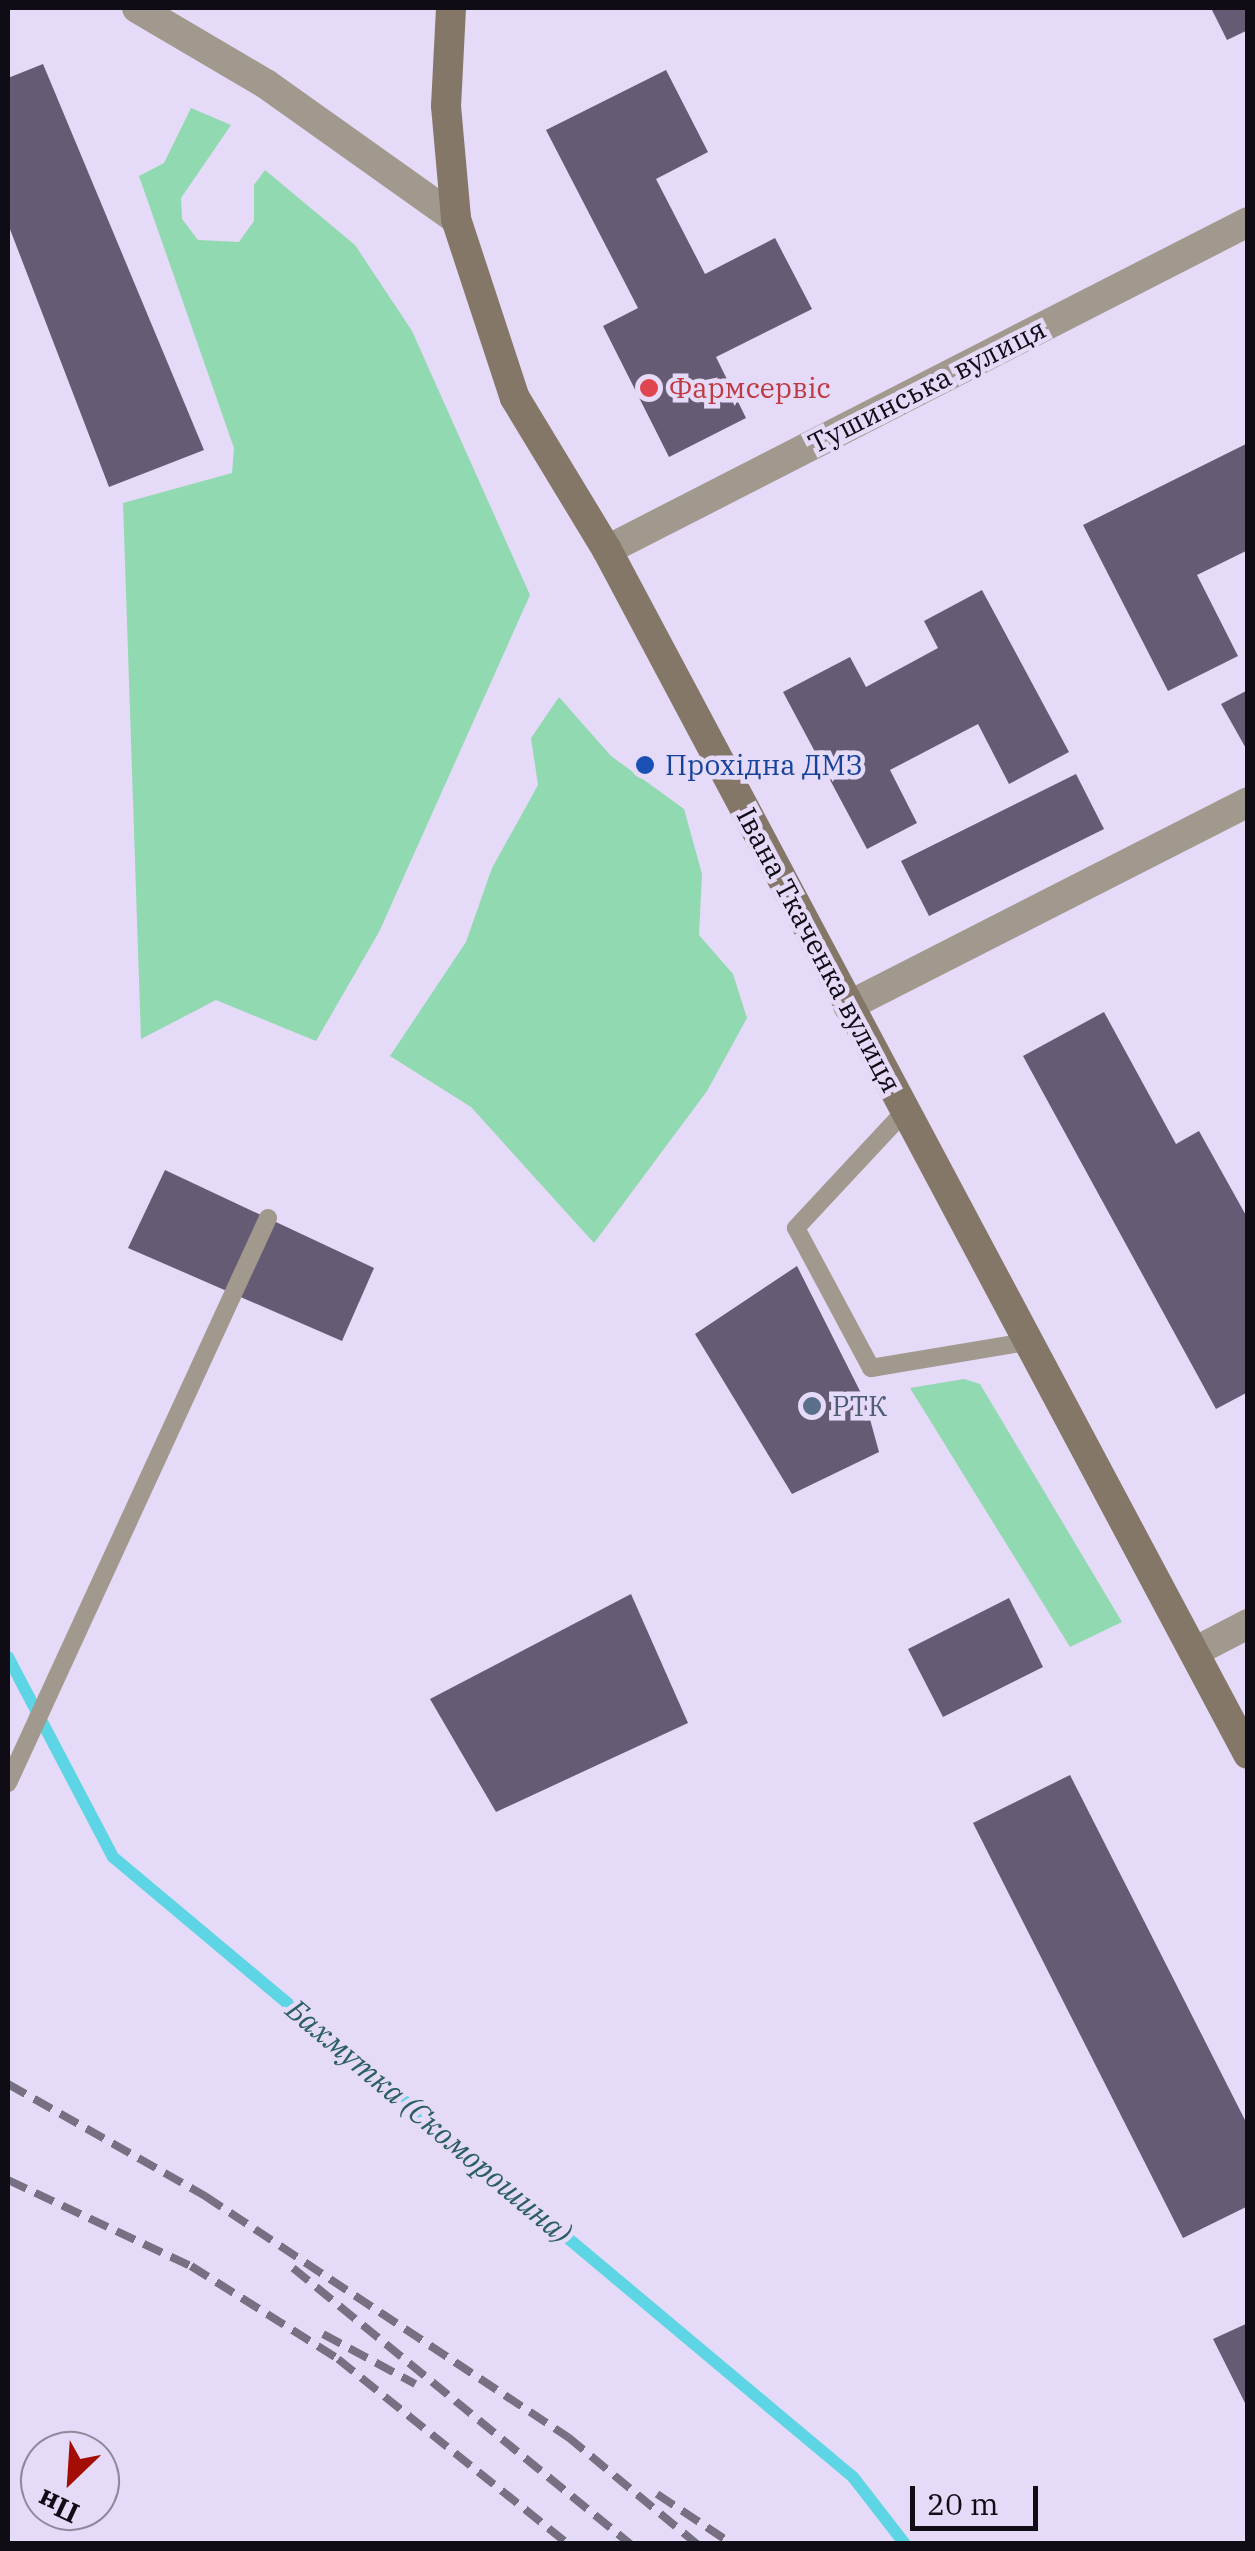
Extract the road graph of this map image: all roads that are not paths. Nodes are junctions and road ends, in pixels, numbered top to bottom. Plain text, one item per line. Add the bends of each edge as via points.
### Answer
1 (138, 8) edge
2 (451, 8) edge
3 (456, 219) junction
4 (1248, 222) edge
5 (607, 550) junction
6 (1248, 802) edge
7 (848, 1006) junction
8 (905, 1111) junction
9 (268, 1218) dead end
10 (1033, 1341) junction
11 (1248, 1624) edge
12 (1196, 1650) junction
13 (1248, 1754) edge
14 (8, 1782) edge

1 - 3 street via 266,84
2 - 3 main road, Івана Ткаченка вулиця via 446,106
3 - 5 main road, Івана Ткаченка вулиця via 514,398
4 - 5 street, Тушинська вулиця
5 - 7 main road, Івана Ткаченка вулиця
6 - 7 street
7 - 8 main road, Івана Ткаченка вулиця
8 - 10 main road, Івана Ткаченка вулиця
8 - 10 lane via 796,1228 871,1368
9 - 14 lane
10 - 12 main road, Івана Ткаченка вулиця
11 - 12 street
12 - 13 main road, Івана Ткаченка вулиця

